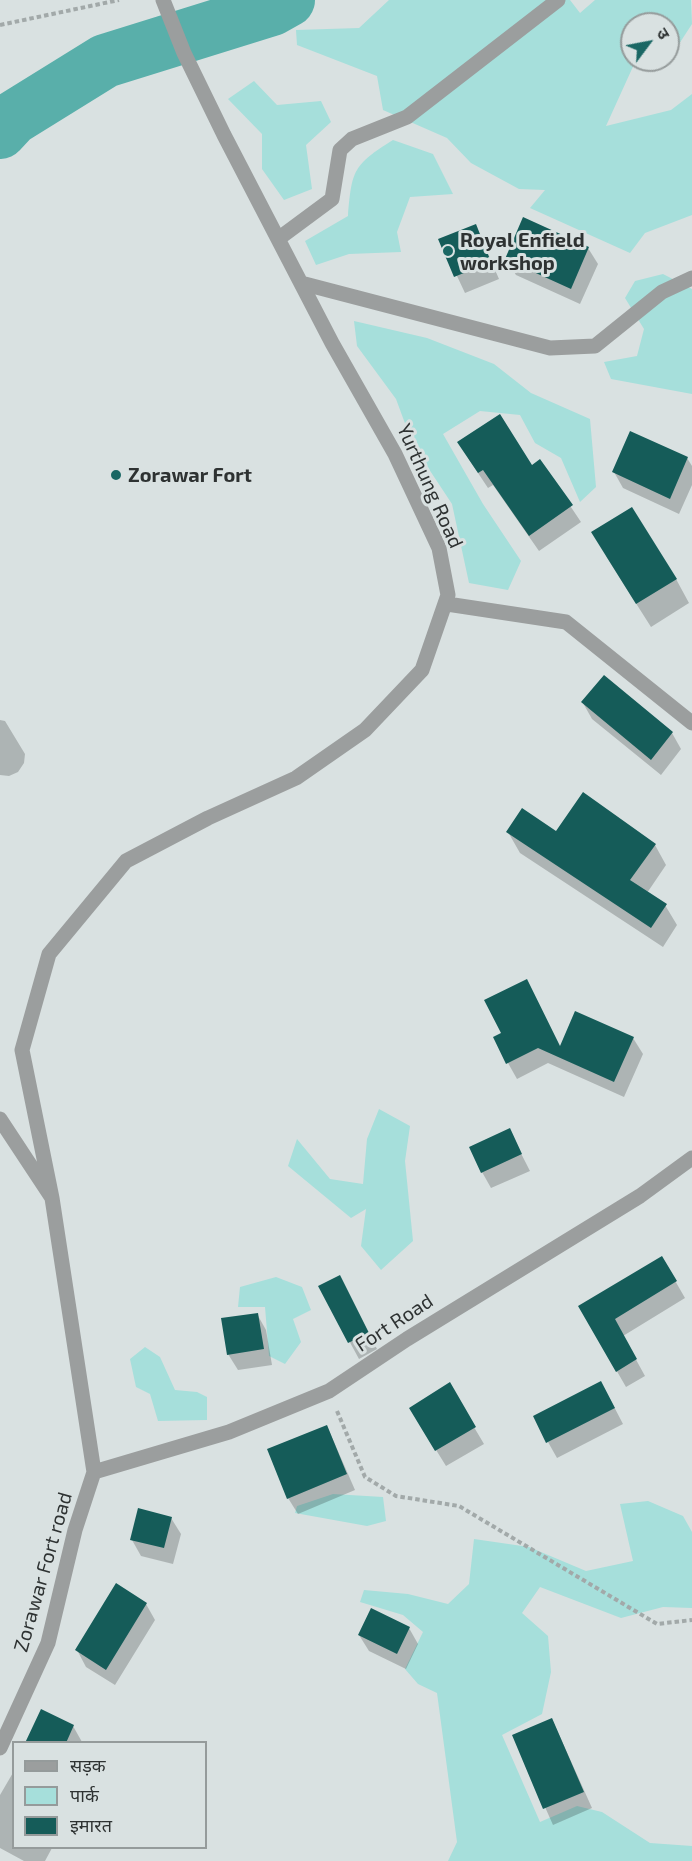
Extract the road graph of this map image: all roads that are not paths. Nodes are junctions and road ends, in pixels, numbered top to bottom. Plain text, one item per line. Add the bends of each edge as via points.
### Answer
1 (558, 0) edge
2 (166, 7) edge
3 (278, 239) junction
4 (692, 278) edge
5 (301, 283) junction
6 (447, 604) junction
7 (692, 723) edge
8 (0, 1119) edge
9 (692, 1158) edge
10 (52, 1198) junction
11 (94, 1472) junction
12 (0, 1748) edge

1 - 3 street via 407,117 352,139 340,150 332,199
2 - 3 street, Yurthung Road via 184,53
3 - 5 street, Yurthung Road
4 - 5 street via 662,292 595,346 550,348
5 - 6 street, Yurthung Road via 395,454 439,548
6 - 7 street via 566,622
6 - 10 street, Yurthung Road via 422,670 365,730 296,778 126,861 49,954 22,1050
8 - 10 street
9 - 11 street, Fort Road via 640,1196 329,1391 228,1432
10 - 11 street, Yurthung Road
11 - 12 street, Zorawar Fort road via 75,1530 48,1643

